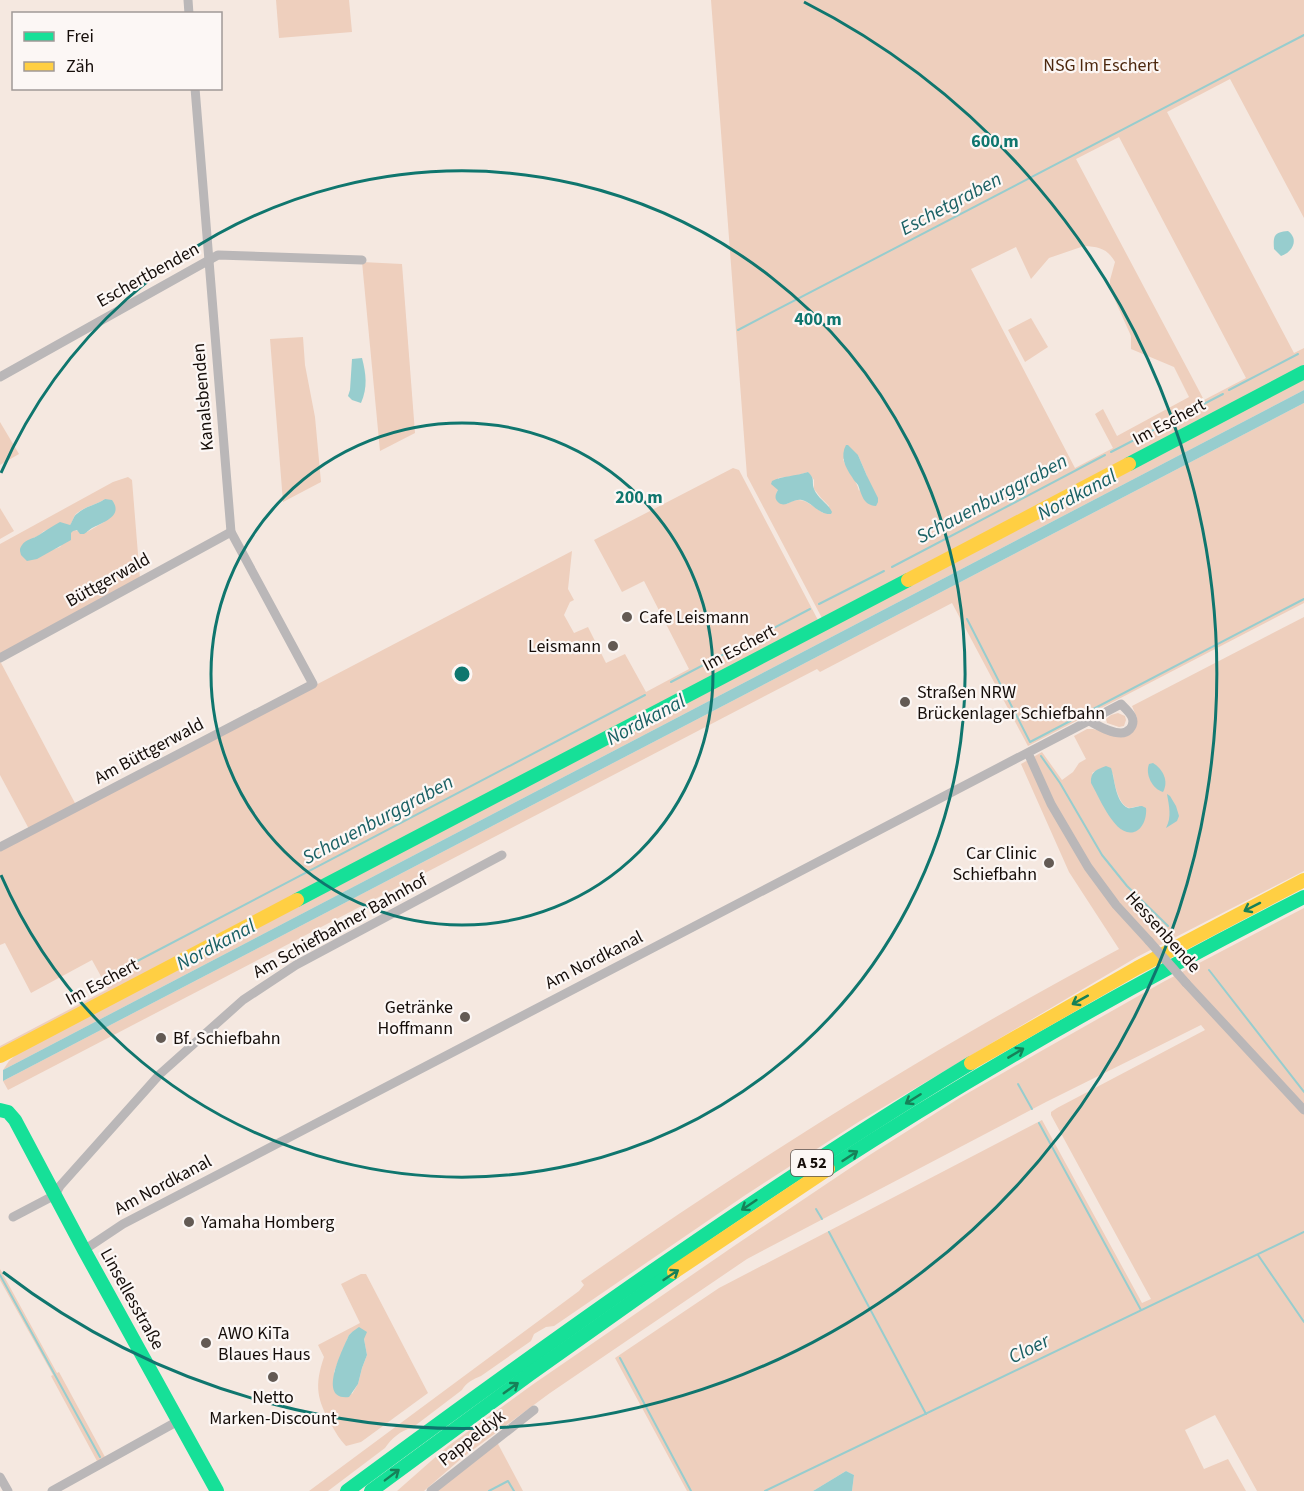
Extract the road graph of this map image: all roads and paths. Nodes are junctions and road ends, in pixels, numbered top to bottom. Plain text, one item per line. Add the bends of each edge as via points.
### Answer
1 (195, 90) edge
2 (362, 260) dead end
3 (208, 261) junction
4 (1304, 372) edge
5 (0, 376) edge
6 (231, 532) junction
7 (0, 658) edge
8 (313, 684) joint
9 (1089, 721) junction
10 (1028, 753) junction
11 (0, 847) edge
12 (502, 855) dead end
13 (1304, 880) edge
14 (1304, 897) edge
15 (0, 1056) edge
16 (1, 1107) edge
17 (1304, 1110) edge
18 (55, 1195) junction
19 (13, 1218) dead end
20 (84, 1250) junction
21 (534, 1410) dead end
22 (178, 1421) junction
23 (0, 1477) edge
24 (8, 1491) edge
25 (52, 1491) edge
26 (217, 1491) edge
27 (347, 1491) edge
28 (371, 1491) edge
29 (431, 1491) edge

1 - 3 street, Kanalsbenden
2 - 3 street, Eschertbenden via 218,255
3 - 5 street, Eschertbenden
3 - 6 street, Kanalsbenden
4 - 15 main road, Im Eschert
6 - 7 street, Büttgerwald
6 - 8 street, Kanalsbenden
8 - 11 street, Am Büttgerwald
9 - 9 street, Am Nordkanal via 1124,733 1133,722 1121,704
9 - 10 street, Am Nordkanal
10 - 17 street, Hessenbende, bridge via 1051,804 1116,905
10 - 20 street, Am Nordkanal via 123,1224
12 - 18 street, Am Schiefbahner Bahnhof via 296,964 243,1000 160,1074
13 -> 27 main road, A 52 via 1017,1036 867,1127 631,1285
28 -> 14 main road, A 52 via 638,1297 875,1140 1103,1003
16 - 18 main road, Linsellesstraße via 12,1115
18 - 19 street
18 - 20 main road, Linsellesstraße
20 - 22 main road, Linsellesstraße
21 - 29 street, Pappeldyk
22 - 25 street
22 - 26 main road, Linsellesstraße
23 - 24 street

